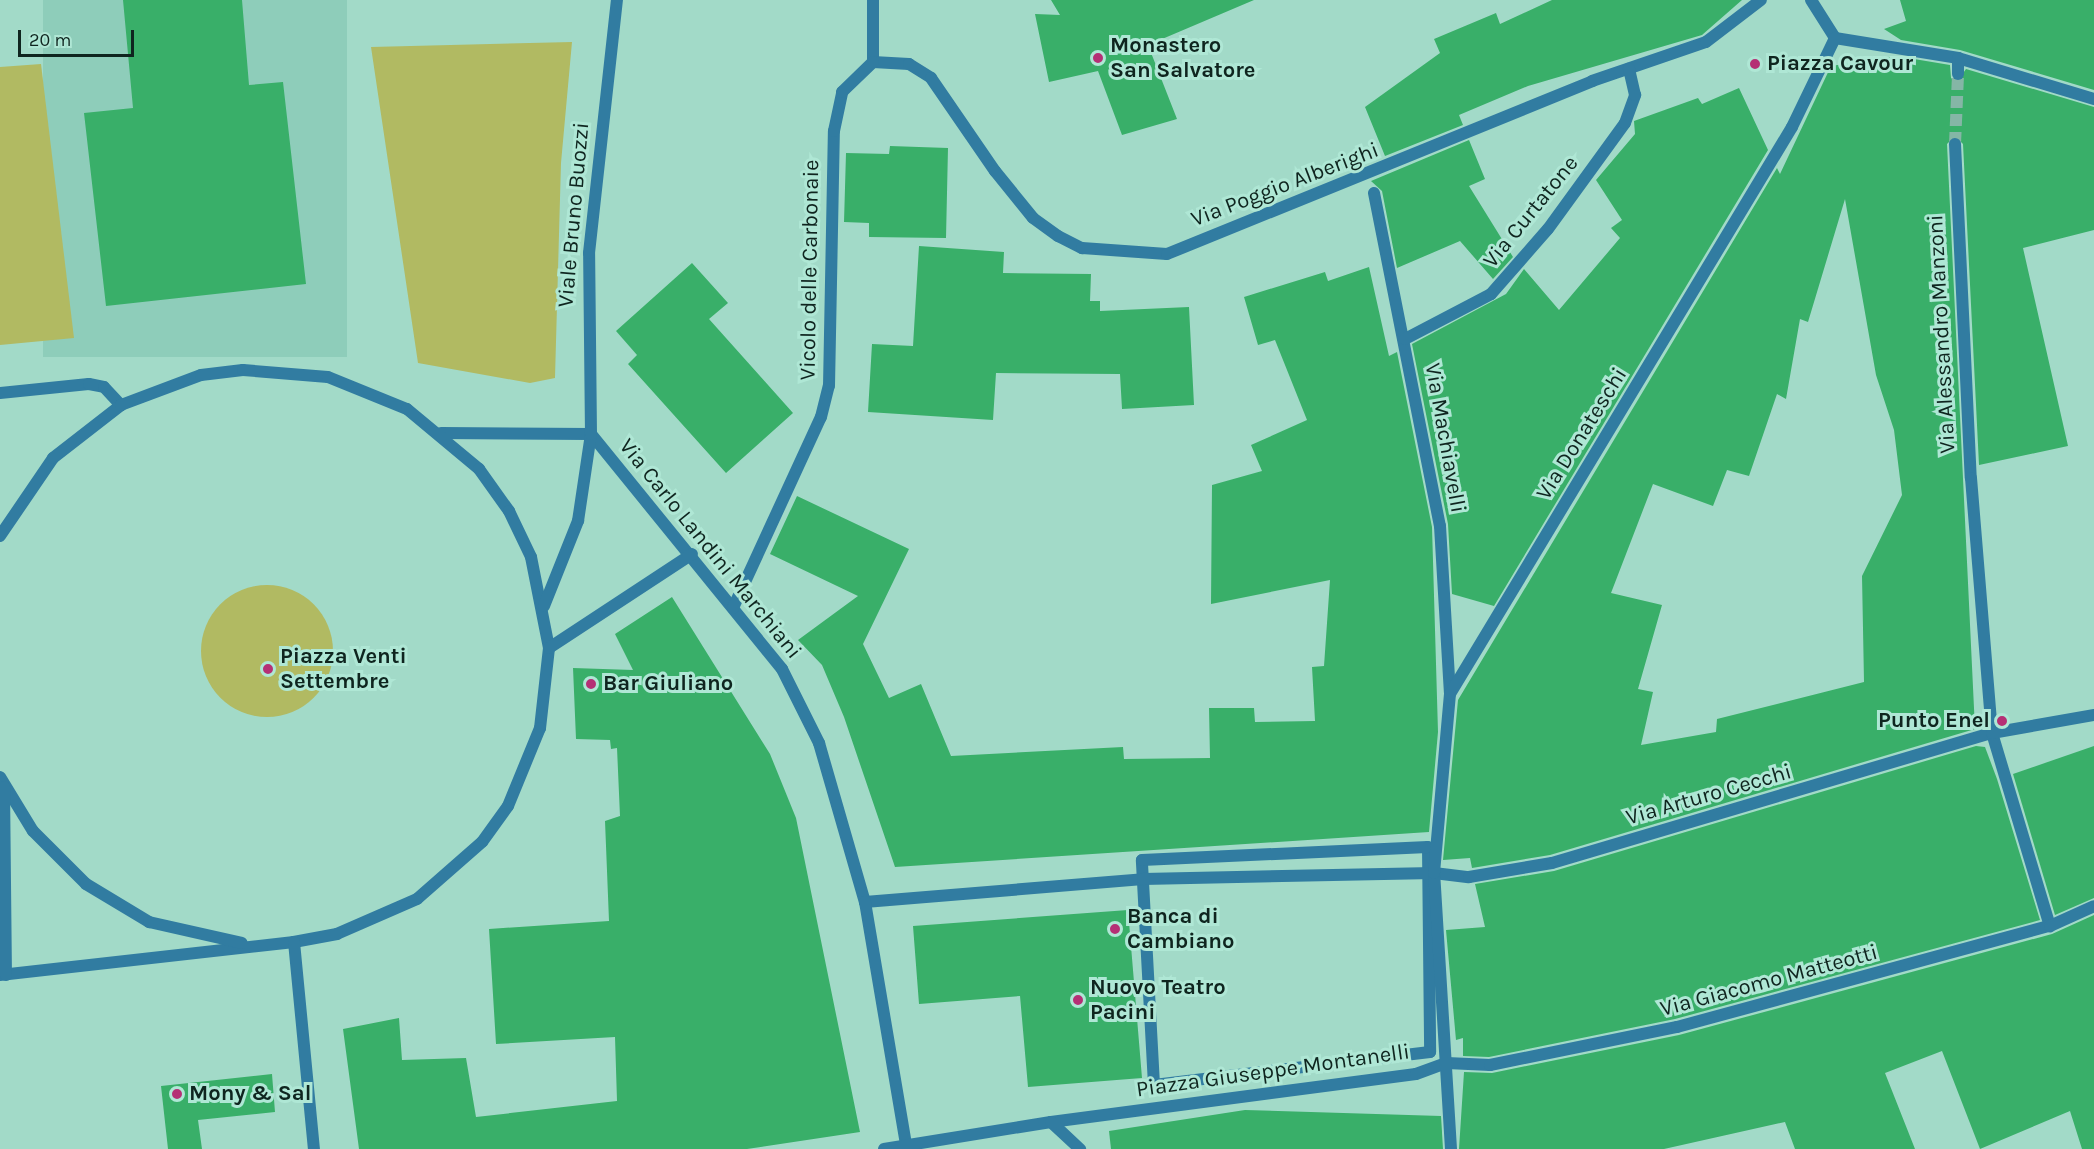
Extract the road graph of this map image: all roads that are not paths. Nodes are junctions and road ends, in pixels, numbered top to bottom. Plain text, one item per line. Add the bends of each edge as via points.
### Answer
1 (616, 0) edge
2 (873, 0) edge
3 (1761, 0) edge
4 (1811, 0) edge
5 (1835, 38) junction
6 (1958, 58) junction
7 (873, 62) junction
8 (1629, 69) junction
9 (1958, 74) tunnel mouth
10 (2094, 99) edge
11 (1955, 144) tunnel mouth
12 (1374, 193) dead end
13 (1406, 339) junction
14 (0, 393) edge
15 (121, 405) junction
16 (441, 433) junction
17 (591, 434) junction
18 (0, 536) edge
19 (692, 554) junction
20 (544, 606) junction
21 (733, 608) junction
22 (549, 648) junction
23 (1450, 694) junction
24 (2094, 715) edge
25 (1992, 733) junction
26 (2, 782) edge
27 (1431, 873) junction
28 (1143, 879) junction
29 (865, 902) junction
30 (2094, 906) edge
31 (2050, 926) junction
32 (294, 942) junction
33 (3, 975) edge
34 (1447, 1064) junction
35 (1051, 1122) junction
36 (906, 1145) junction
37 (315, 1149) edge
38 (884, 1149) edge
39 (1080, 1149) edge
40 (1451, 1149) edge

1 - 17 street, Viale Bruno Buozzi via 589,253 586,338
2 - 7 street
3 - 8 street, Via Poggio Alberighi via 1706,42
4 - 5 street
5 - 6 street
5 - 23 street, Via Donateschi via 1792,127
6 - 9 street
6 - 10 street
7 - 8 street, Via Poggio Alberighi via 909,64 931,78 995,171 1034,218 1058,236 1082,248 1167,254
7 - 21 street, Vicolo delle Carbonaie via 842,92 834,131 829,386 822,417
8 - 13 street, Via Curtatone via 1635,95 1625,123 1548,230 1491,294
11 - 25 street, Via Alessandro Manzoni via 1975,522
12 - 13 street, Via Machiavelli
13 - 23 street, Via Machiavelli via 1440,526
14 - 15 street via 89,384 104,387
15 - 16 street via 201,375 285,371 368,391
15 - 18 street via 53,458
16 - 17 street
16 - 20 street via 478,469 509,511 531,557
17 - 19 street, Via Carlo Landini Marchiani
17 - 20 street via 578,521
19 - 21 street, Via Carlo Landini Marchiani
19 - 22 street
20 - 22 street
21 - 29 street, Via Carlo Landini Marchiani via 782,669 819,743
22 - 32 street via 548,688 527,768 482,842 417,899 348,931
23 - 27 street, Via Donateschi
24 - 25 street, Via Arturo Cecchi
25 - 27 street, Via Arturo Cecchi via 1552,863 1469,877
25 - 31 street, Via Alessandro Manzoni
26 - 32 street via 58,860 116,905 184,934 230,942
26 - 33 street
27 - 28 street
27 - 28 street, Piazza Giuseppe Montanelli via 1428,847 1142,860
27 - 28 street, Piazza Giuseppe Montanelli via 1430,1052 1154,1085
27 - 34 street, Piazza Giuseppe Montanelli
28 - 29 street
29 - 36 street, Via Carlo Landini Marchiani
30 - 31 street, Via Giacomo Matteotti
31 - 34 street, Via Giacomo Matteotti via 1677,1028 1490,1065
32 - 33 street
32 - 37 street
34 - 35 street, Piazza Giuseppe Montanelli via 1416,1074
34 - 40 street
35 - 36 street, Piazza Giuseppe Montanelli
35 - 39 street
36 - 38 street, Piazza Giuseppe Montanelli

